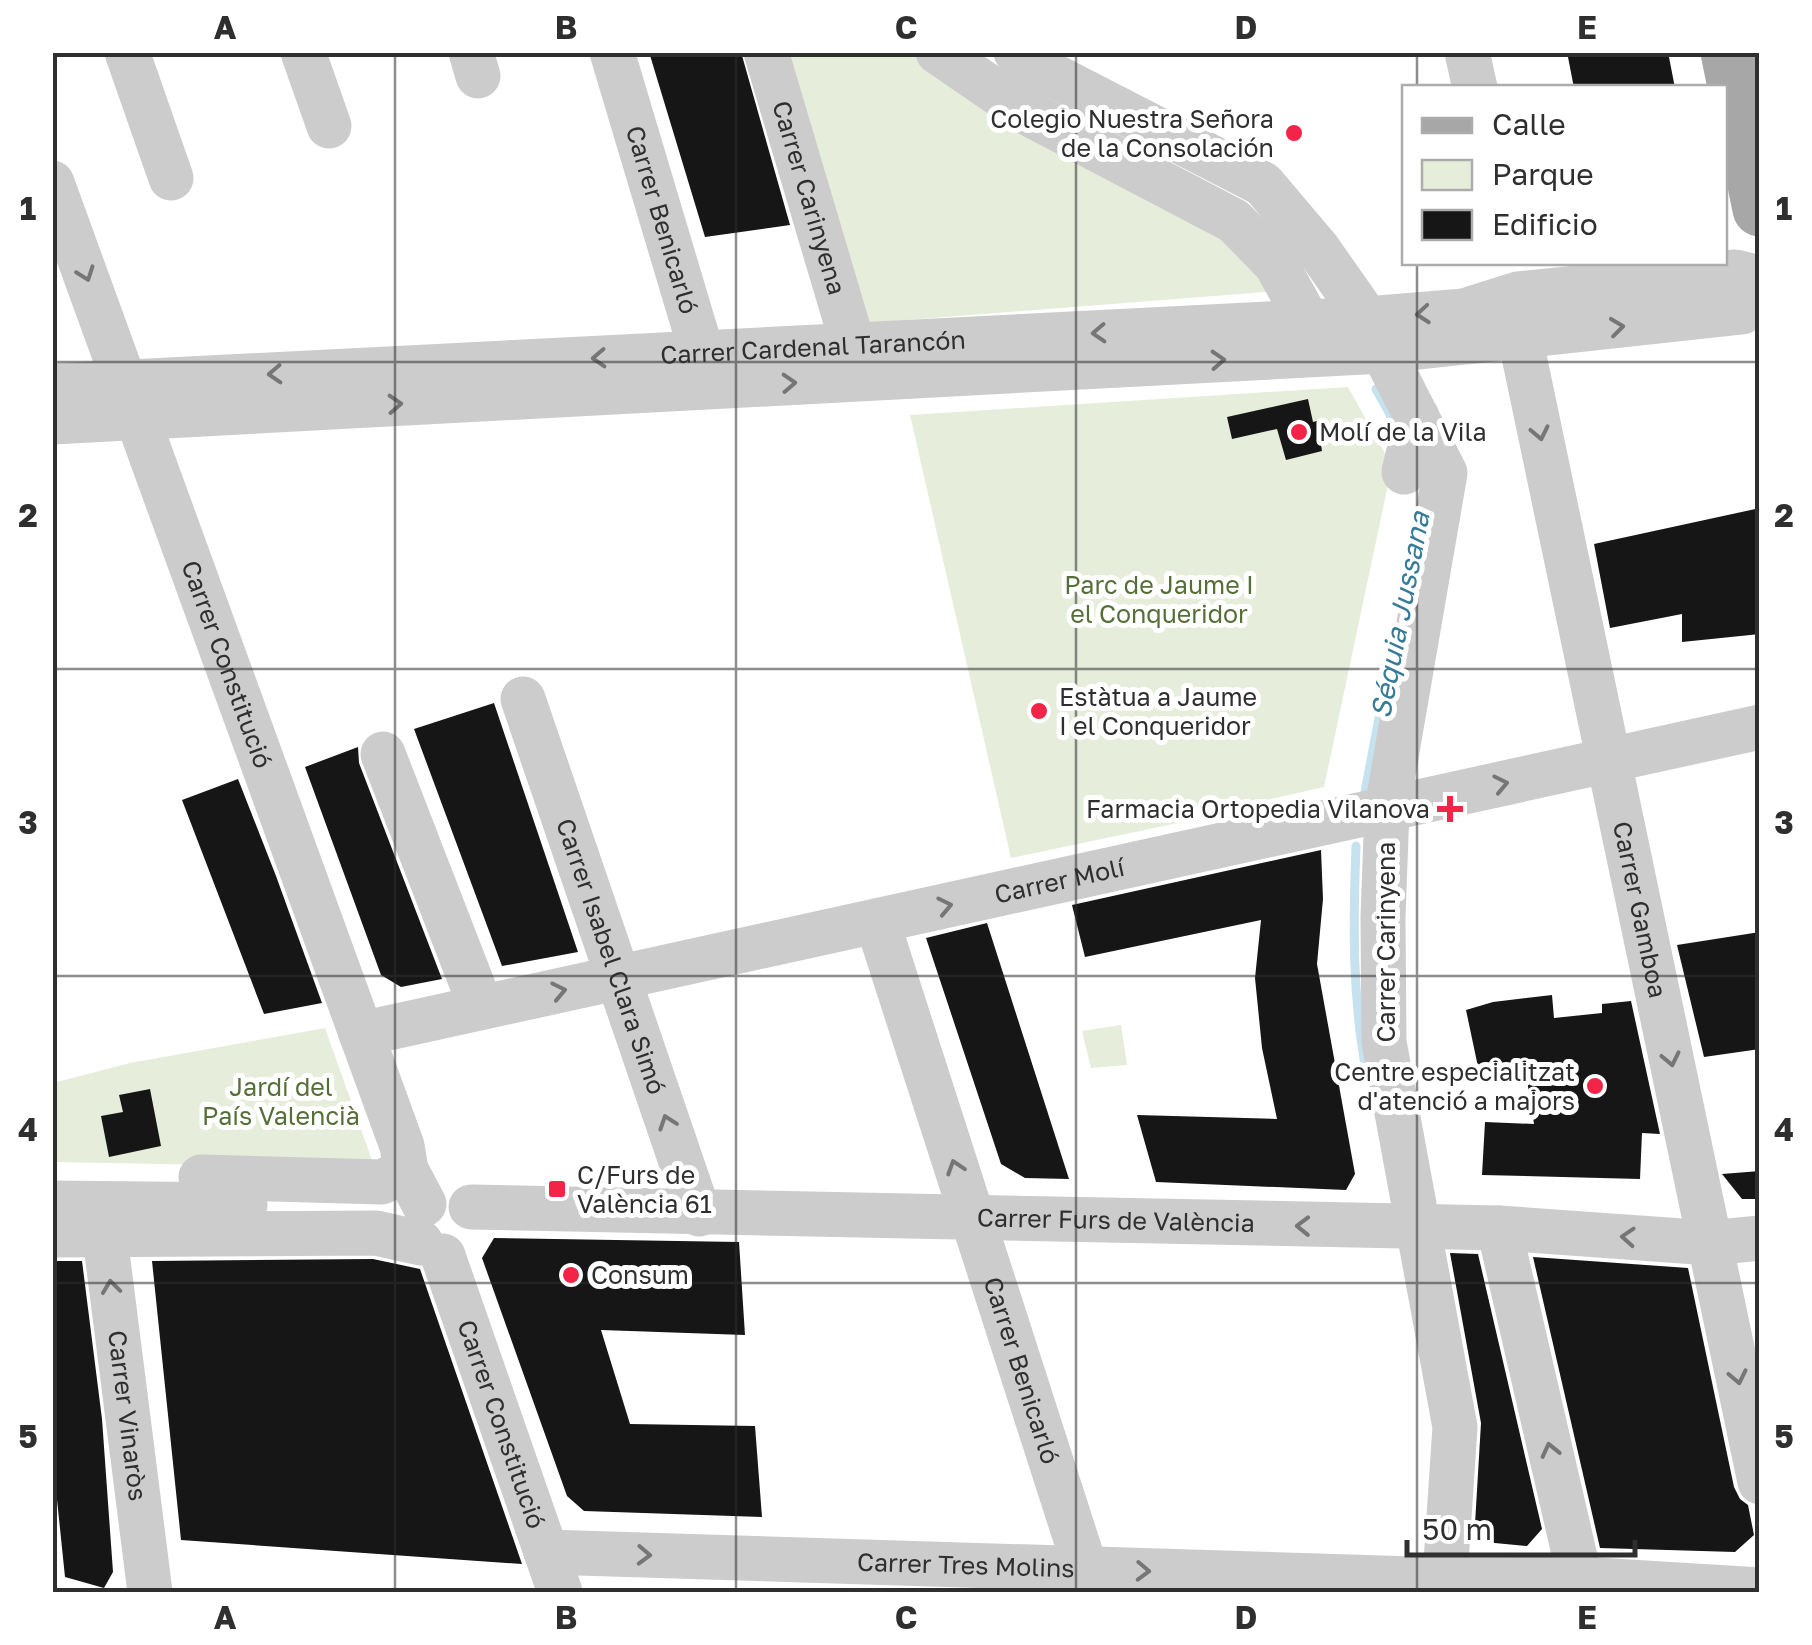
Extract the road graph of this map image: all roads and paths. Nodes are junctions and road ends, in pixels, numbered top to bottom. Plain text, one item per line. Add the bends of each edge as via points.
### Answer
1 (127, 52) edge
2 (303, 52) edge
3 (612, 52) edge
4 (766, 52) edge
5 (938, 52) edge
6 (1016, 52) edge
7 (1468, 52) edge
8 (1728, 52) edge
9 (1474, 85) edge
10 (329, 126) dead end
11 (171, 178) dead end
12 (52, 183) edge
13 (1760, 209) edge
14 (1760, 278) edge
15 (1760, 296) edge
16 (1516, 298) edge
17 (1308, 322) junction
18 (1375, 335) junction
19 (853, 346) junction
20 (707, 370) junction
21 (52, 386) edge
22 (130, 400) junction
23 (52, 422) edge
24 (522, 699) dead end
25 (1760, 727) edge
26 (383, 754) dead end
27 (1609, 760) junction
28 (1387, 809) junction
29 (876, 921) junction
30 (618, 978) junction
31 (481, 1008) junction
32 (361, 1034) junction
33 (52, 1176) edge
34 (312, 1178) junction
35 (52, 1202) edge
36 (428, 1206) junction
37 (360, 1207) junction
38 (698, 1214) junction
39 (972, 1219) junction
40 (1418, 1228) junction
41 (1499, 1228) junction
42 (52, 1235) edge
43 (105, 1237) junction
44 (1760, 1238) edge
45 (1710, 1243) junction
46 (1760, 1482) edge
47 (553, 1572) edge
48 (1580, 1579) junction
49 (1088, 1581) edge
50 (1445, 1586) edge
51 (1760, 1590) edge
52 (150, 1592) edge

1 - 11 street
2 - 10 street
3 - 20 street, Carrer Benicarló
4 - 19 street, Carrer Carinyena
5 - 17 street via 1024,111 1234,222 1276,264
6 - 18 street, Carrer Carinyena via 1263,184 1318,249
7 - 9 street
8 - 13 main road
12 -> 22 street, Carrer Constitució
14 - 16 street, Carrer Cardenal Tarancón via 1735,272
16 -> 15 street, Carrer Cardenal Tarancón via 1742,312
16 - 18 street, Carrer Cardenal Tarancón
16 -> 27 street, Carrer Gamboa
17 - 18 street, Carrer Cardenal Tarancón
17 -> 19 street, Carrer Cardenal Tarancón
20 -> 18 street, Carrer Cardenal Tarancón
18 - 28 street, Carrer Carinyena via 1411,440 1445,474
19 - 20 street, Carrer Cardenal Tarancón
20 - 22 street, Carrer Cardenal Tarancón
21 - 22 street, Carrer Cardenal Tarancón
22 - 23 street, Carrer Cardenal Tarancón
22 - 32 street, Carrer Constitució
24 - 30 street, Carrer Isabel Clara Simó
25 - 27 street, Carrer Molí
26 - 31 street
28 -> 27 street, Carrer Molí
27 -> 45 street, Carrer Gamboa
29 -> 28 street, Carrer Molí
28 - 40 street, Carrer Carinyena via 1384,1042
29 - 30 street, Carrer Molí
39 -> 29 street, Carrer Benicarló
31 -> 30 street, Carrer Molí
38 -> 30 street, Carrer Isabel Clara Simó
31 - 32 street, Carrer Molí
32 - 36 street, Carrer Constitució
33 - 34 street
34 - 36 street via 382,1182
34 - 37 street
35 - 37 street
36 - 37 street
36 - 38 street, Carrer Furs de València
36 - 43 street via 376,1233
36 - 47 street, Carrer Constitució
38 - 39 street, Carrer Furs de València
40 -> 39 street, Carrer Furs de València
39 - 49 street, Carrer Benicarló
40 - 41 street, Carrer Furs de València
40 - 50 street, Carrer Carinyena via 1455,1426
45 -> 41 street, Carrer Furs de València
48 -> 41 street
42 - 43 street
52 -> 43 street, Carrer Vinaròs
44 - 45 street, Carrer Furs de València
45 -> 46 street, Carrer Gamboa
47 -> 49 street, Carrer Tres Molins
48 - 50 street, Carrer Tres Molins
48 - 51 street, Carrer Tres Molins
49 -> 50 street, Carrer Tres Molins

